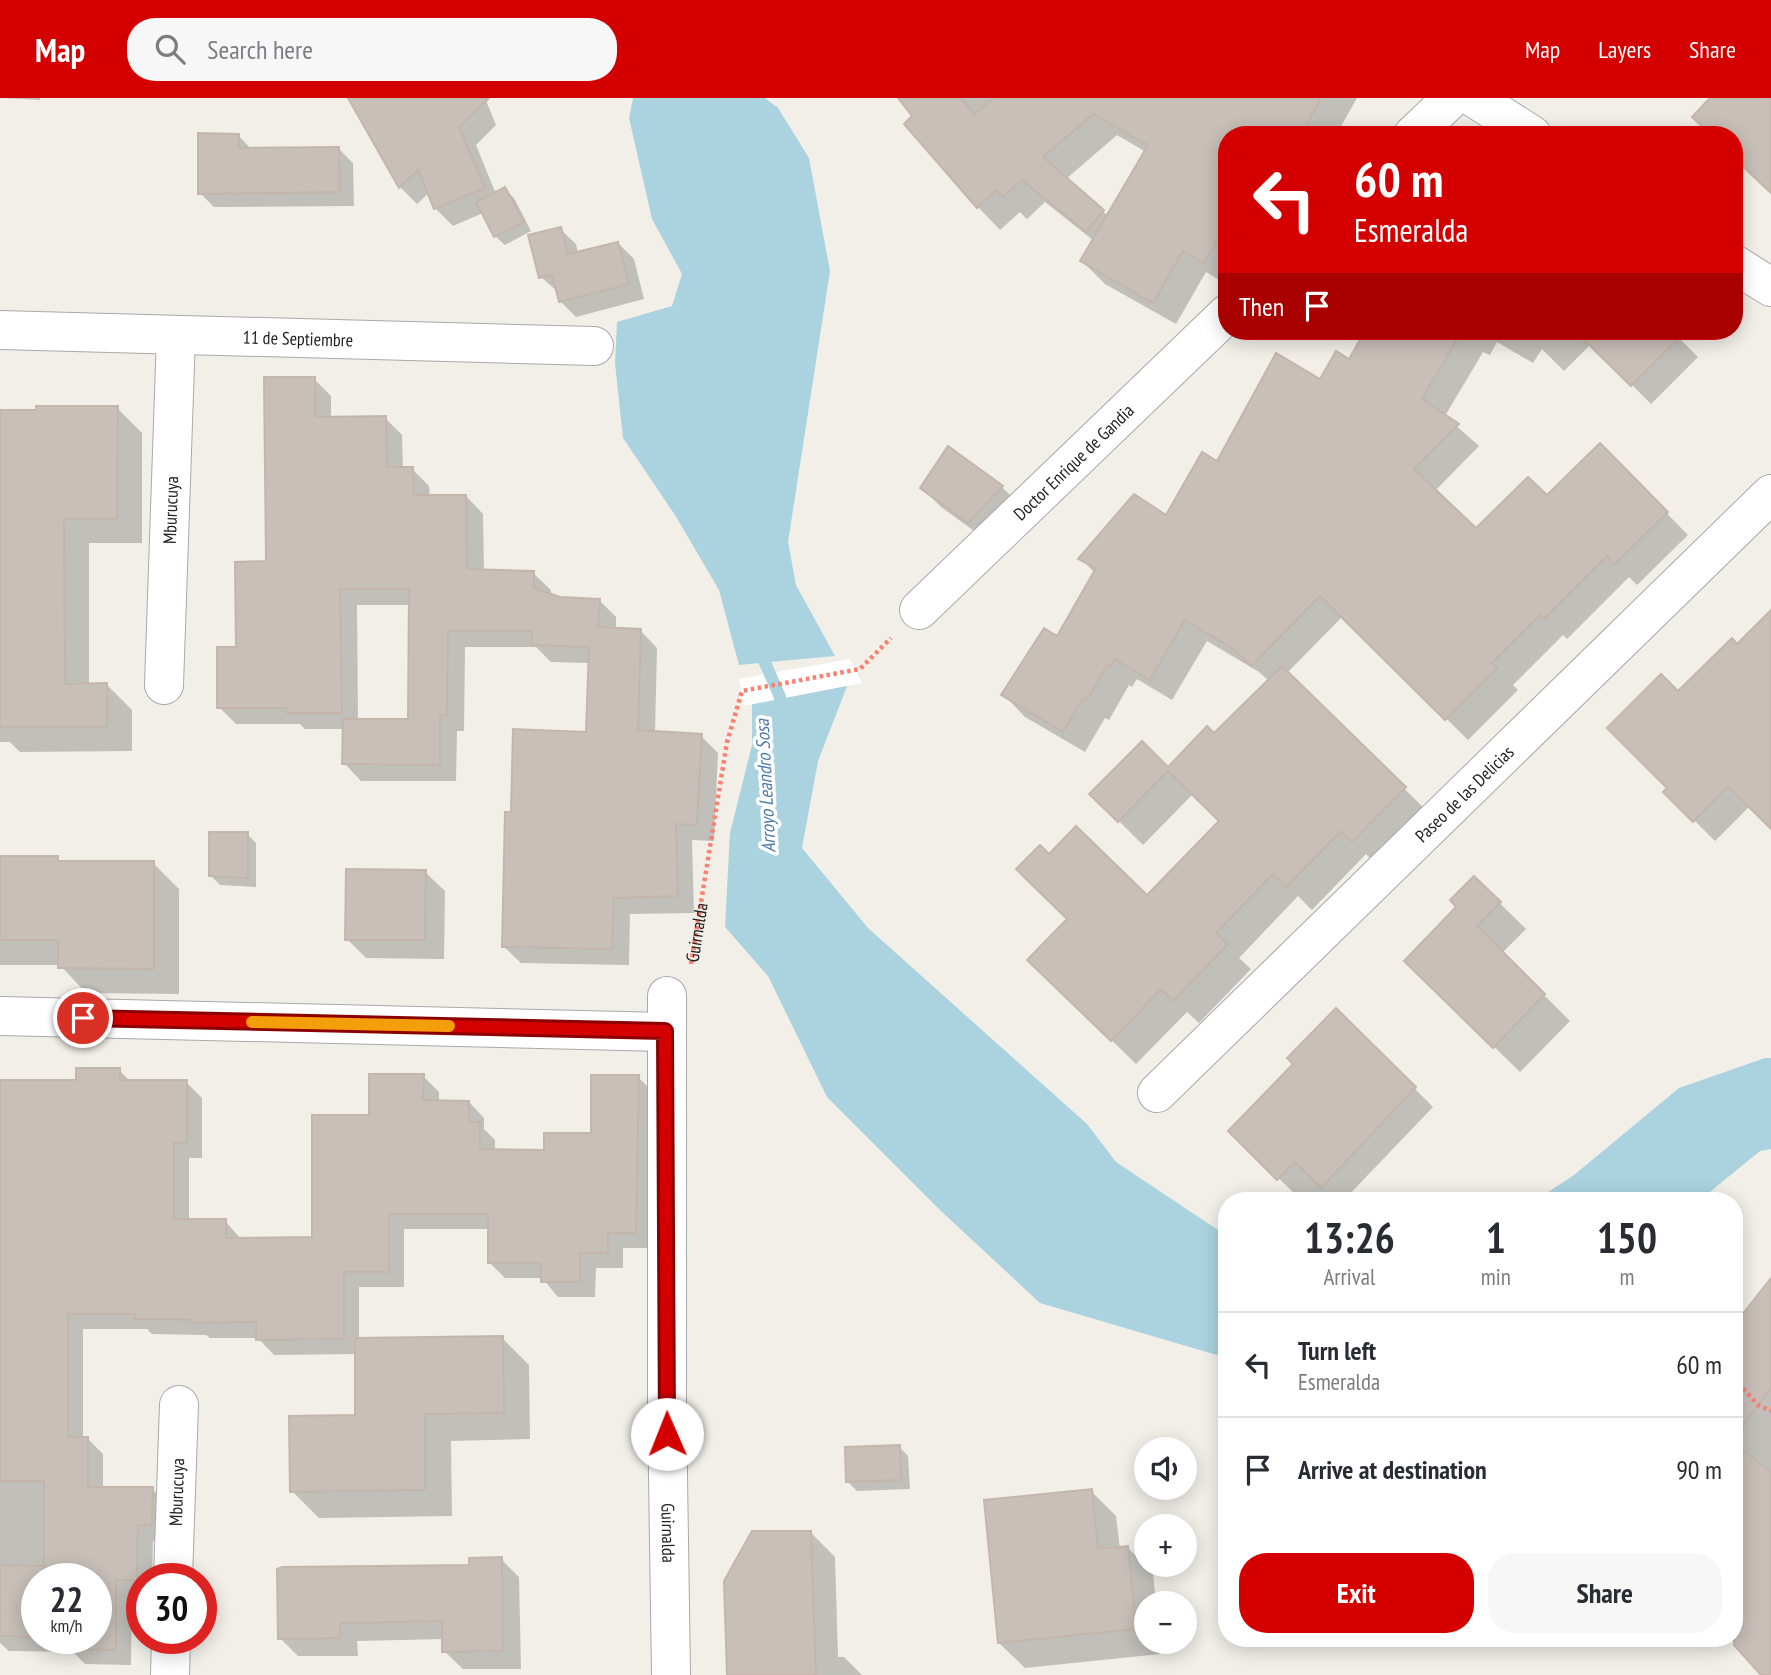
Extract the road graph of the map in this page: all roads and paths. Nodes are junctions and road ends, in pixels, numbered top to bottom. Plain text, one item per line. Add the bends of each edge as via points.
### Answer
1 (1452, 98) edge
2 (1474, 98) edge
3 (1422, 126) edge
4 (1518, 126) edge
5 (1743, 270) edge
6 (1771, 287) edge
7 (1218, 323) edge
8 (0, 330) edge
9 (176, 335) junction
10 (594, 346) dead end
11 (1771, 494) edge
12 (919, 610) dead end
13 (860, 668) dead end
14 (164, 685) dead end
15 (666, 1014) junction
16 (0, 1016) edge
17 (1157, 1093) dead end
18 (1743, 1388) edge
19 (179, 1405) dead end
20 (1771, 1411) edge
21 (174, 1563) edge
22 (171, 1654) edge
23 (170, 1675) edge
24 (671, 1675) edge

1 - 3 street
2 - 4 street
5 - 6 street
7 - 12 street, Doctor Enrique de Gandia
8 - 9 street, 11 de Septiembre
9 - 10 street, 11 de Septiembre
9 - 14 street, Mburucuya
11 - 17 street, Paseo de las Delicias
13 - 15 path, Guirnalda via 742,691 727,742 693,961
15 - 16 street
15 - 24 street, Guirnalda
18 - 20 path via 1758,1405
19 - 21 street, Mburucuya
22 - 23 street

